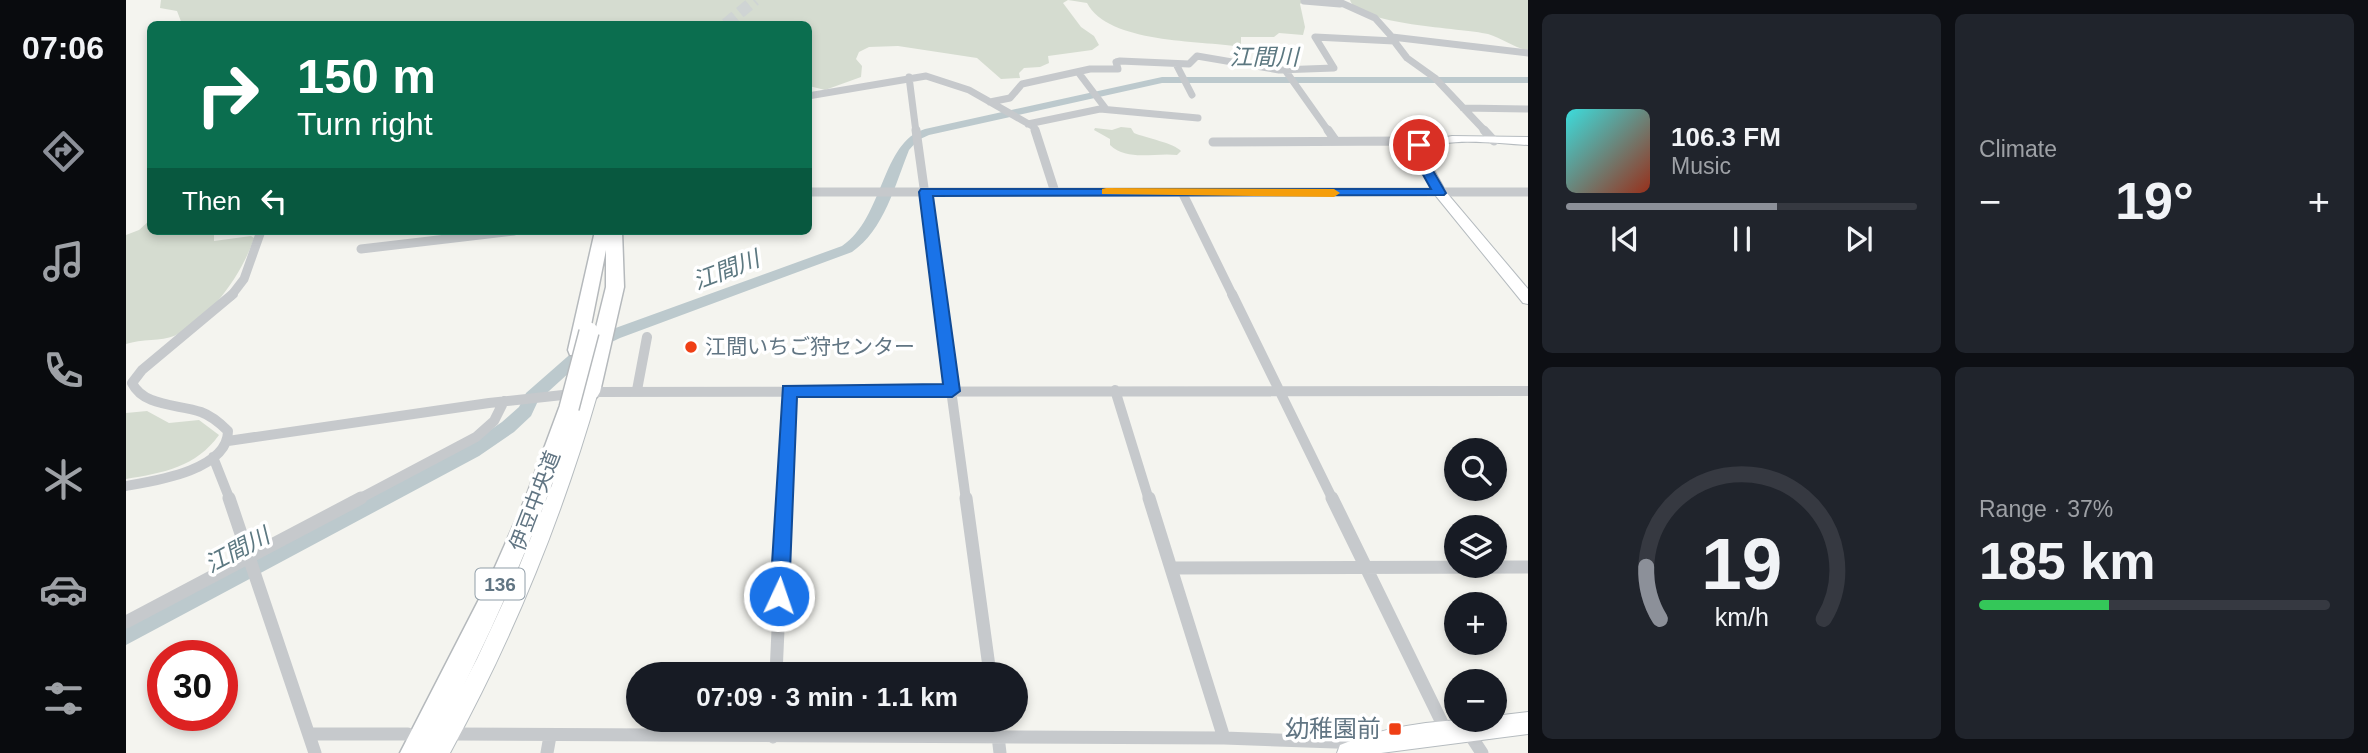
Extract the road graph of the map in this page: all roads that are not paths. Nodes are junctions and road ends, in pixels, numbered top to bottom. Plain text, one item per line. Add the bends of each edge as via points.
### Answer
1 (1335, 0) edge
2 (1304, 1) edge
3 (1343, 5) junction
4 (1393, 39) junction
5 (1528, 53) edge
6 (1176, 64) junction
7 (1285, 70) junction
8 (1078, 72) junction
9 (909, 77) junction
10 (1192, 94) dead end
11 (812, 95) edge
12 (990, 102) junction
13 (1463, 108) junction
14 (1106, 109) junction
15 (1528, 109) edge
16 (1198, 118) dead end
17 (1028, 124) junction
18 (1335, 140) junction
19 (1494, 141) junction
20 (1528, 141) edge
21 (1213, 142) dead end
22 (1419, 145) junction
23 (812, 192) edge
24 (926, 192) junction
25 (1055, 192) junction
26 (1182, 192) junction
27 (1528, 192) edge
28 (1440, 193) junction
29 (260, 235) edge
30 (480, 235) edge
31 (607, 235) edge
32 (608, 235) edge
33 (361, 249) dead end
34 (1528, 299) edge
35 (591, 334) junction
36 (647, 337) dead end
37 (638, 390) junction
38 (789, 390) junction
39 (1115, 390) junction
40 (1280, 390) junction
41 (952, 391) junction
42 (1528, 391) edge
43 (569, 396) junction
44 (510, 400) junction
45 (228, 440) junction
46 (212, 457) junction
47 (126, 486) edge
48 (250, 559) junction
49 (1528, 567) edge
50 (1172, 568) junction
51 (1367, 568) junction
52 (126, 622) edge
53 (777, 662) edge
54 (987, 662) edge
55 (1444, 707) edge
56 (1528, 723) edge
57 (1507, 725) edge
58 (773, 732) edge
59 (1450, 732) edge
60 (1458, 732) edge
61 (309, 734) junction
62 (454, 734) dead end
63 (550, 736) junction
64 (773, 737) junction
65 (1224, 738) junction
66 (1370, 744) junction
67 (999, 745) edge
68 (409, 747) edge
69 (315, 753) edge
70 (425, 753) edge
71 (438, 753) edge
72 (547, 753) edge
73 (1348, 753) edge
74 (1482, 753) edge

1 - 3 street
2 - 3 street
3 - 4 street via 1379,21
4 - 5 street
4 - 7 street via 1315,37 1334,68
4 - 13 street via 1407,58 1437,80
6 - 7 street via 1191,64 1201,57
6 - 8 street via 1120,61 1116,62 1118,69
6 - 10 street
7 - 18 street
8 - 12 street via 1021,85 1010,98
8 - 14 street
9 - 11 street
9 - 12 street via 930,76
9 - 24 street
12 - 17 street
13 - 15 street
13 - 19 street
14 - 16 street
14 - 17 street
17 - 25 street via 1038,134
18 - 21 street
18 - 22 street
19 - 20 main road
19 - 22 main road
22 - 28 main road via 1418,155
23 - 24 street
24 - 25 street
24 - 41 street
25 - 26 street
26 - 28 street
26 - 40 street
27 - 28 street
28 - 34 main road
29 - 45 street via 244,279 232,295 132,383 136,394 146,399 212,416 228,431
30 - 33 street
31 - 35 highway, 136
32 - 35 highway via 617,273
35 - 43 highway, 伊豆中央道 / 136, bridge
35 - 43 highway, 136
35 - 43 highway via 596,366
36 - 37 street
37 - 38 street
37 - 43 street
38 - 41 street
38 - 53 street
39 - 40 street
39 - 41 street
39 - 50 street
40 - 42 street
40 - 51 street
41 - 54 street
43 - 44 street
43 - 68 highway, 伊豆中央道 / 136 via 526,530 492,602
43 - 70 highway, 伊豆中央道 / 136 via 533,531
43 - 71 main road via 556,498 522,582
44 - 45 street
44 - 48 street via 476,437
45 - 46 street
46 - 47 street via 181,473
46 - 48 street
48 - 52 street
48 - 61 street
49 - 51 street
50 - 51 street
50 - 65 street
51 - 55 street
56 - 57 main road
58 - 64 street
59 - 66 main road
60 - 74 street
61 - 68 street
61 - 69 street
62 - 63 street
63 - 64 street
63 - 72 street
64 - 67 street
65 - 66 street
65 - 67 street
66 - 73 main road

